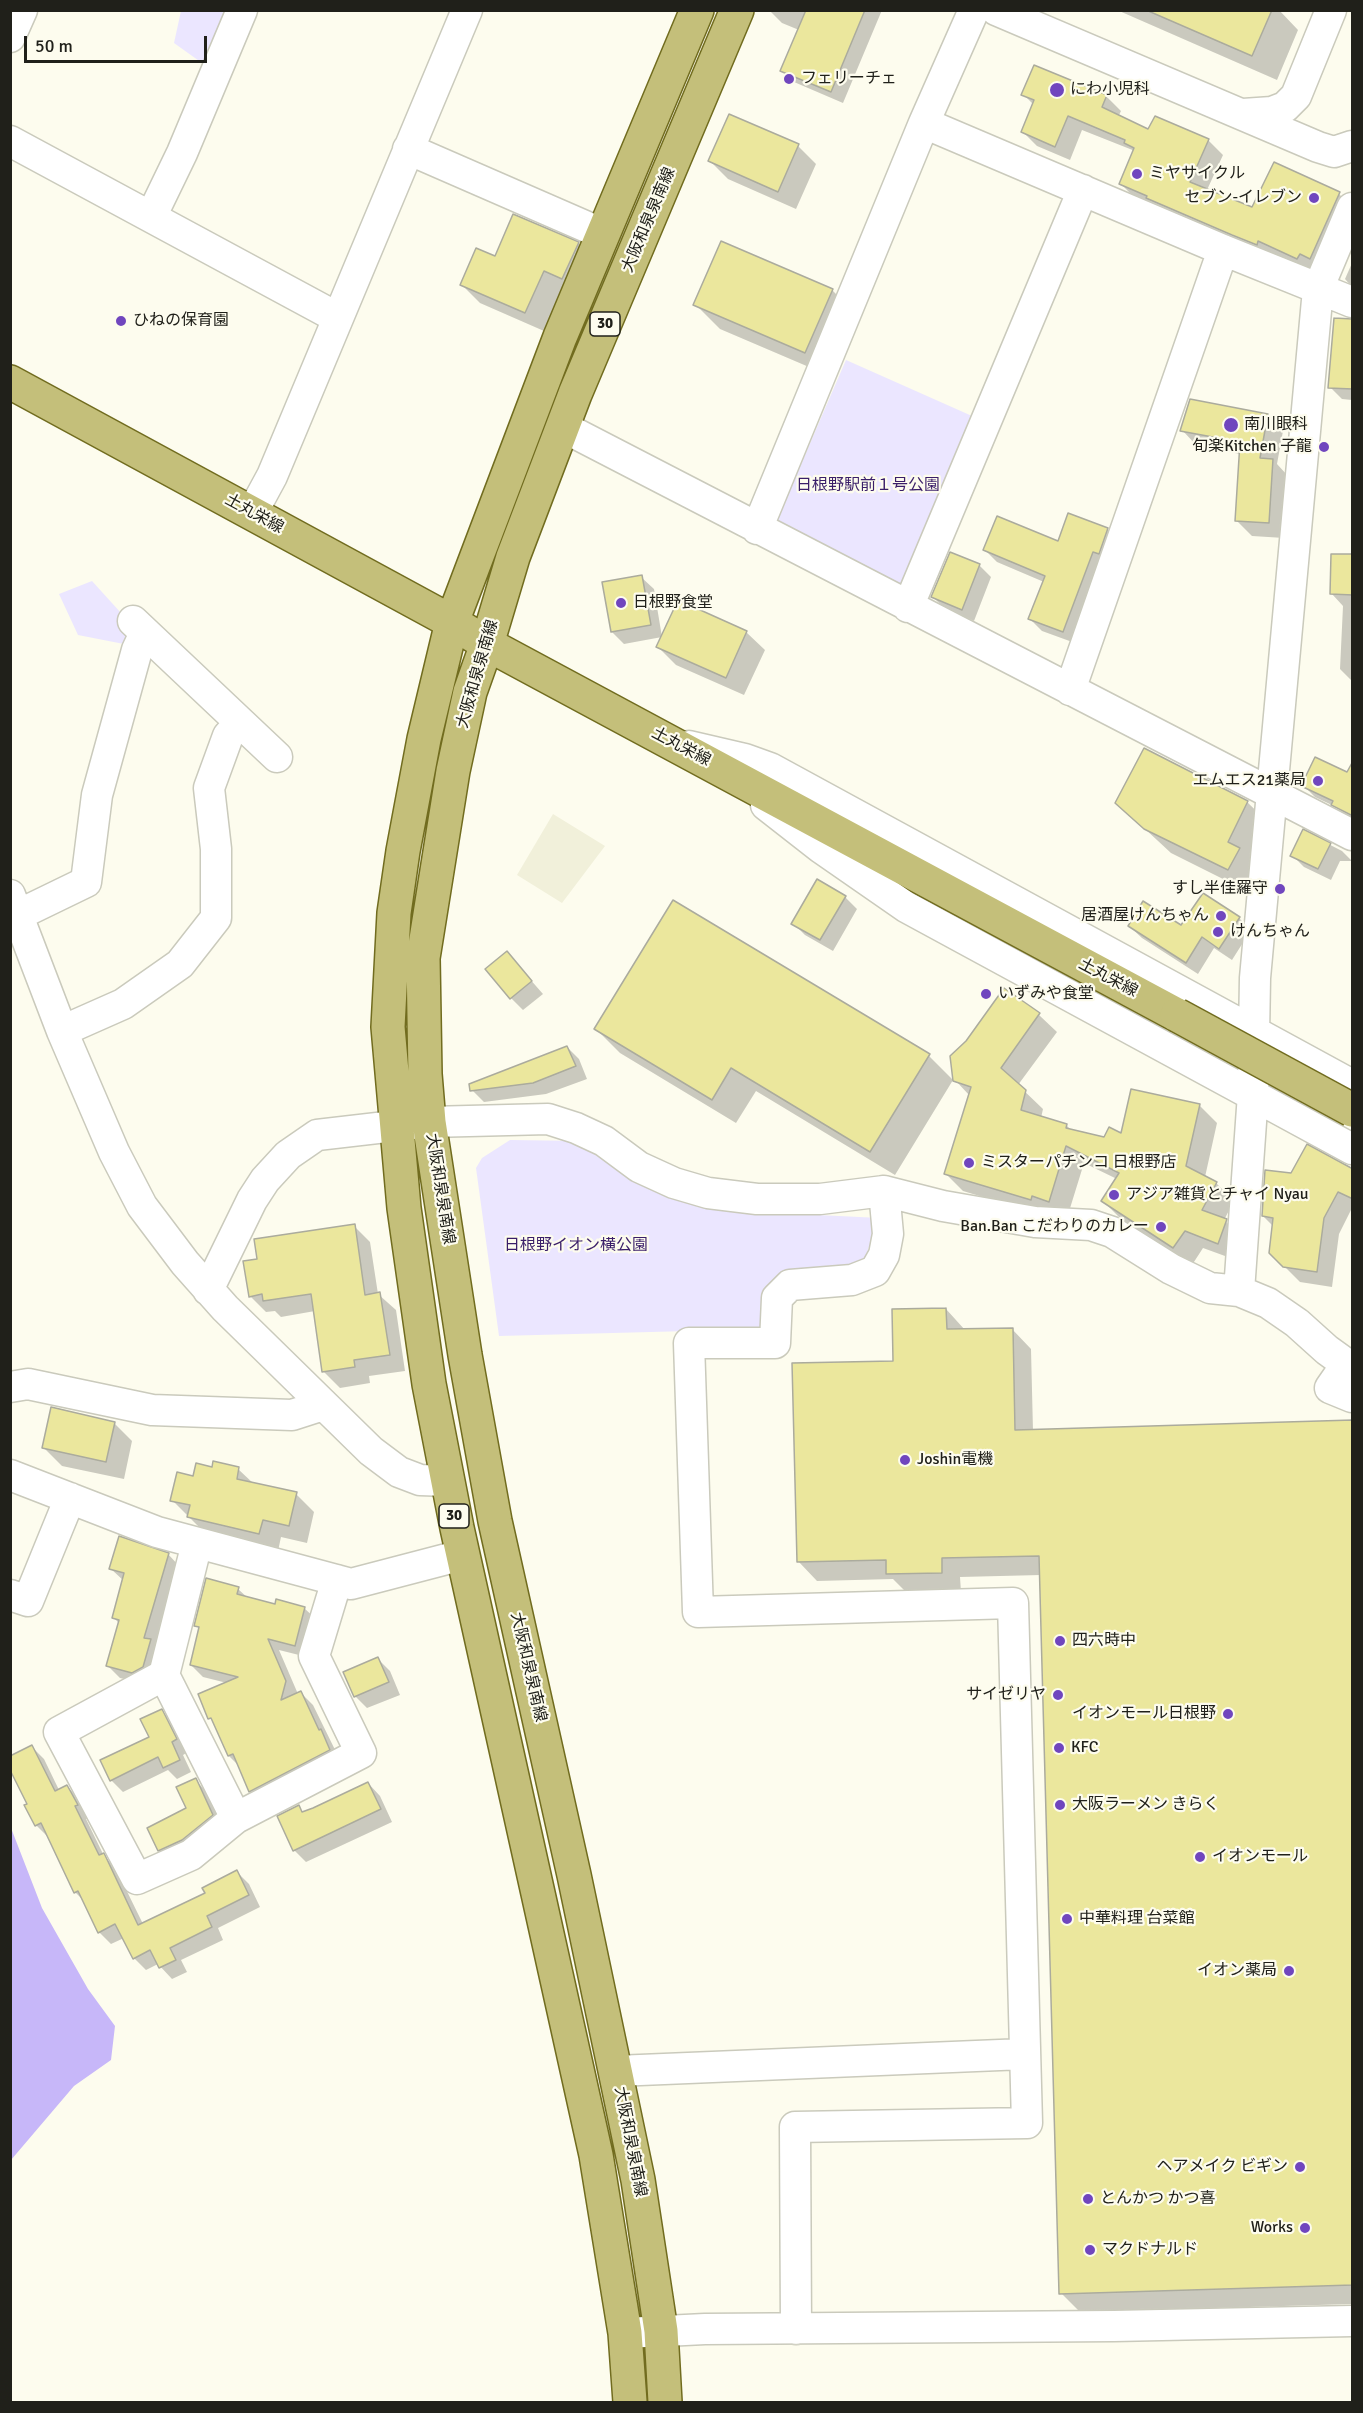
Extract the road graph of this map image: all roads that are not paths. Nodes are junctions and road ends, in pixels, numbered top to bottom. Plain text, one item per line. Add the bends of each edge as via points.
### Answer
1 (22, 10) edge
2 (242, 10) edge
3 (467, 10) edge
4 (697, 10) edge
5 (737, 10) edge
6 (974, 10) edge
7 (996, 10) edge
8 (1330, 10) edge
9 (10, 37) edge
10 (1296, 96) junction
11 (1243, 114) junction
12 (924, 123) junction
13 (10, 141) edge
14 (1353, 146) edge
15 (408, 149) junction
16 (1083, 190) junction
17 (1353, 208) edge
18 (151, 217) junction
19 (603, 234) junction
20 (1223, 250) junction
21 (1317, 289) junction
22 (1353, 302) edge
23 (338, 318) junction
24 (10, 382) edge
25 (563, 427) junction
26 (252, 513) junction
27 (757, 529) junction
28 (908, 607) junction
29 (452, 622) junction
30 (487, 644) junction
31 (1070, 690) junction
32 (240, 723) junction
33 (672, 742) junction
34 (277, 757) dead end
35 (723, 770) junction
36 (1272, 794) junction
37 (1353, 835) edge
38 (14, 905) edge
39 (62, 1031) junction
40 (1254, 1032) junction
41 (1353, 1085) edge
42 (1253, 1094) junction
43 (1353, 1110) edge
44 (429, 1122) junction
45 (395, 1124) junction
46 (1353, 1149) edge
47 (884, 1191) junction
48 (208, 1290) junction
49 (1239, 1291) junction
50 (1349, 1366) edge
51 (10, 1387) edge
52 (1353, 1397) edge
53 (323, 1405) junction
54 (10, 1475) edge
55 (448, 1481) junction
56 (70, 1498) junction
57 (197, 1543) junction
58 (462, 1555) junction
59 (337, 1580) junction
60 (10, 1595) edge
61 (164, 1675) junction
62 (236, 1818) junction
63 (1024, 2054) junction
64 (616, 2071) junction
65 (1353, 2321) edge
66 (796, 2329) junction
67 (661, 2331) junction
68 (625, 2333) junction
69 (630, 2403) edge
70 (665, 2403) edge

1 - 9 street
2 - 18 street via 183,153
3 - 15 street
4 - 19 main road, 30
5 - 25 main road, 大阪和泉泉南線 / 30
6 - 12 street
7 - 11 street
8 - 10 street
10 - 11 street via 1285,107 1272,112
10 - 14 street via 1298,112 1307,125
11 - 14 street via 1334,153
12 - 16 street
12 - 27 street
13 - 18 street
15 - 19 street
15 - 23 street
16 - 20 street
16 - 28 street
17 - 21 street
18 - 23 street
19 - 29 main road, 30
20 - 21 street
20 - 31 street
21 - 22 street
21 - 36 street
23 - 26 street via 272,476
24 - 26 main road, 土丸栄線
25 - 27 street
25 - 30 main road, 大阪和泉泉南線 / 30 via 513,557
26 - 29 main road, 土丸栄線
27 - 28 street
28 - 31 street
29 - 30 main road, 土丸栄線
29 - 45 main road, 30 via 422,750 394,913 388,1027
30 - 33 main road, 土丸栄線
30 - 44 main road, 大阪和泉泉南線 / 30 via 470,692 453,771 423,958
31 - 36 street
32 - 34 street
32 - 38 street via 139,627 137,650 97,795 87,882
32 - 39 street via 228,736 209,788 216,849 216,918 180,964 123,1004
33 - 35 main road, 土丸栄線
33 - 40 street via 770,768
35 - 42 street via 821,848 906,907
35 - 43 main road, 土丸栄線, bridge
36 - 37 street
36 - 40 street via 1255,978
38 - 39 street
39 - 48 street via 136,1196
40 - 41 street
40 - 42 street
42 - 46 street
42 - 49 street
44 - 45 street
44 - 47 street via 548,1119 604,1141 639,1167 708,1193 757,1199 809,1199
44 - 64 main road, 大阪和泉泉南線 / 30 via 495,1521
45 - 48 street via 317,1135 288,1155 252,1200
45 - 55 main road, 30 via 427,1372
47 - 49 street via 1035,1222 1091,1225 1112,1232 1210,1288
47 - 63 street via 888,1234 884,1256 875,1271 852,1280 790,1285 777,1298 775,1343 689,1343 698,1612 1013,1603
48 - 53 street
49 - 50 street via 1268,1303
50 - 52 street via 1330,1388
51 - 53 street via 28,1384 152,1410 292,1415
53 - 55 street via 399,1472 420,1480
54 - 56 street
55 - 58 main road, 30
56 - 57 street
56 - 60 street via 28,1601
57 - 59 street
57 - 61 street
58 - 59 street via 351,1584
58 - 68 main road, 30 via 596,2155
59 - 62 street via 314,1656 361,1753
61 - 62 street
61 - 62 street via 59,1732 137,1879 191,1855
63 - 64 street
63 - 66 street via 1026,2122 795,2127
64 - 67 main road, 大阪和泉泉南線 / 30 via 638,2180
65 - 66 street
66 - 67 street
67 - 68 street
67 - 70 main road, 大阪和泉泉南線 / 30
68 - 69 main road, 30

